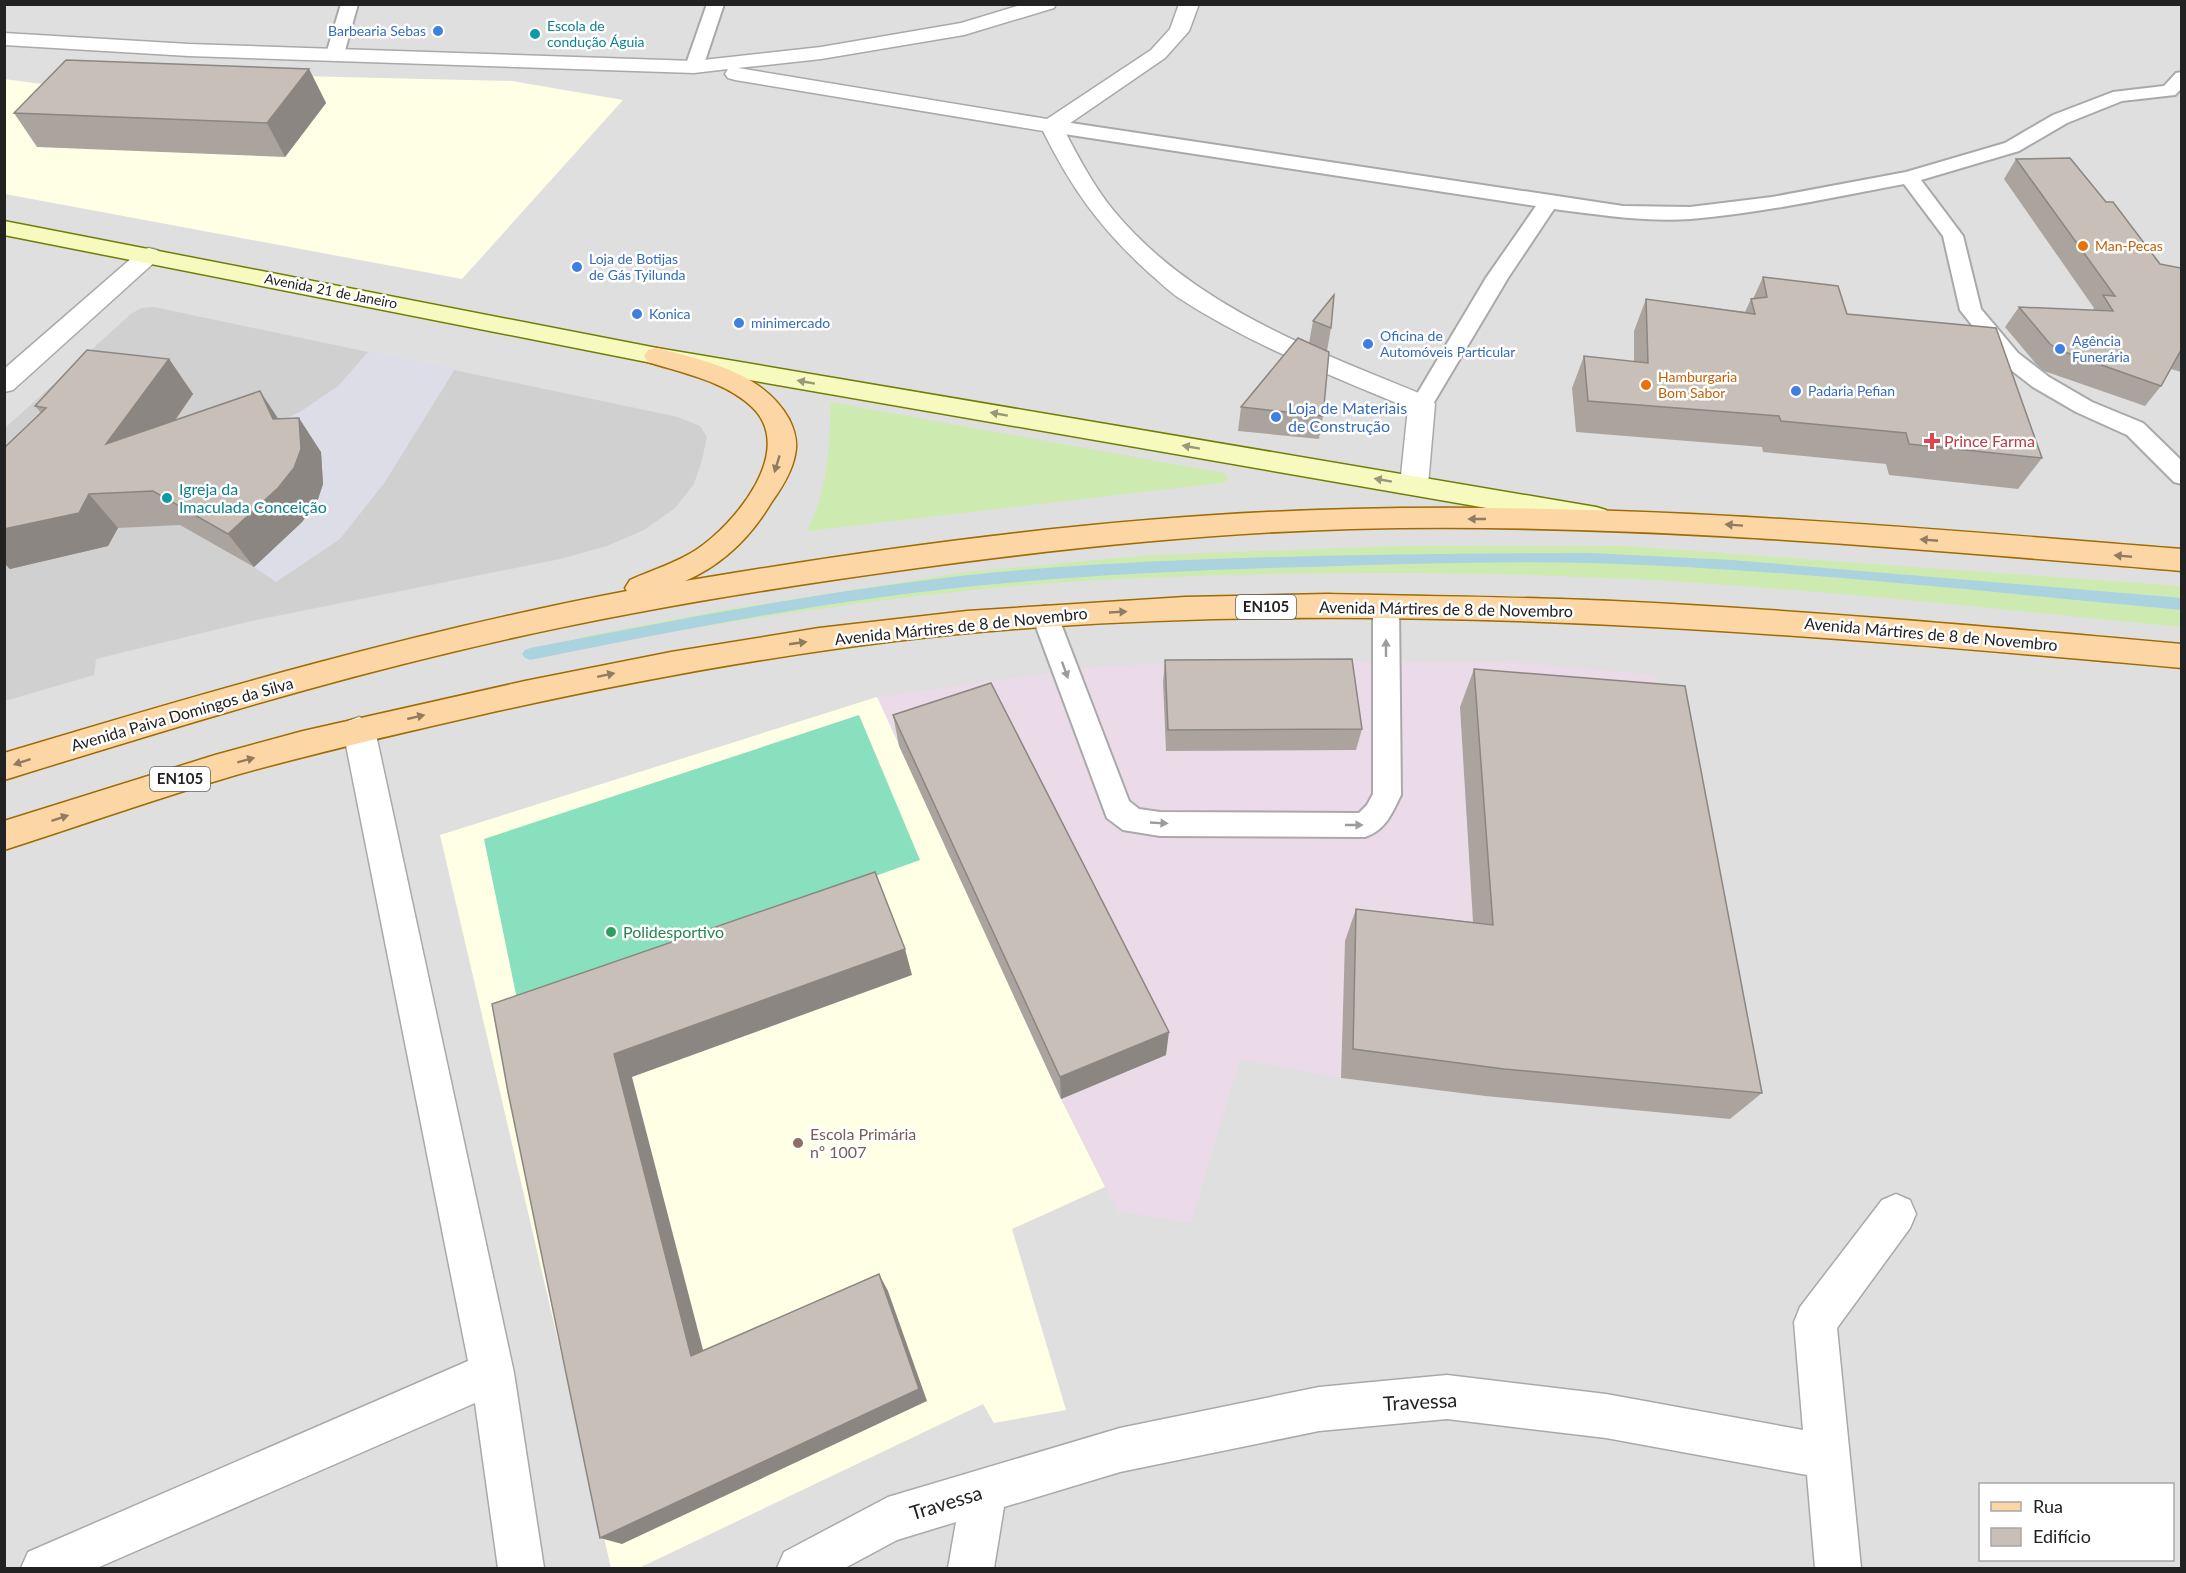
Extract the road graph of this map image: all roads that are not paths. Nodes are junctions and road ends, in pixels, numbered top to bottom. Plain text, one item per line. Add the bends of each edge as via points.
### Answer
1 (350, 4) edge
2 (716, 4) edge
3 (1047, 4) edge
4 (1189, 4) edge
5 (4, 39) edge
6 (335, 54) junction
7 (694, 67) junction
8 (2181, 77) edge
9 (1051, 126) junction
10 (1910, 177) junction
11 (1549, 202) junction
12 (4, 228) edge
13 (149, 255) junction
14 (657, 356) junction
15 (4, 384) edge
16 (1422, 404) junction
17 (2181, 476) edge
18 (1413, 485) junction
19 (1606, 519) junction
20 (2181, 560) edge
21 (1386, 606) junction
22 (597, 608) junction
23 (1045, 615) junction
24 (2181, 656) edge
25 (359, 730) junction
26 (4, 767) edge
27 (4, 836) edge
28 (1896, 1214) dead end
29 (492, 1373) junction
30 (1828, 1457) junction
31 (984, 1491) junction
32 (44, 1569) edge
33 (520, 1569) edge
34 (800, 1569) edge
35 (971, 1569) edge
36 (1838, 1569) edge

1 - 6 lane
2 - 7 lane
3 - 7 street via 964,29 820,53
4 - 9 street via 1179,31 1158,54
5 - 6 street
6 - 7 street
7 - 9 street
8 - 10 lane via 2169,91 2120,96 2060,119 2012,147
9 - 11 lane
9 - 16 street via 1076,175 1104,214 1186,292 1278,344
10 - 11 lane via 1772,203 1690,213 1623,212
10 - 17 lane via 1953,236 1971,310 2010,358 2084,407 2135,429
11 - 16 lane via 1497,278
12 - 13 main road, Avenida 21 de Janeiro
13 - 14 main road, Avenida 21 de Janeiro
13 - 15 street
18 -> 14 main road, Avenida 21 de Janeiro
14 -> 22 main road via 725,378 760,398 776,419 783,442 776,470 765,491 736,532 716,550
16 - 18 street
18 - 19 main road, Avenida 21 de Janeiro
20 -> 19 main road
19 -> 22 main road via 1353,519 1104,535 853,566
23 -> 21 main road, Avenida Mártires de 8 de Novembro / EN105
23 -> 21 lane via 1117,809 1133,821 1365,825 1377,814 1387,795
21 - 24 main road, Avenida Mártires de 8 de Novembro / EN105 via 1814,624
22 -> 26 main road, Avenida Paiva Domingos da Silva via 360,663
25 -> 23 main road, Avenida Mártires de 8 de Novembro / EN105 via 619,673 878,632
27 -> 25 main road, EN105 via 220,767
25 - 29 street
28 - 30 street via 1815,1322
29 - 32 street
29 - 33 street
30 - 31 street, Travessa via 1606,1416 1447,1397 1308,1412 1120,1450
30 - 36 street
31 - 34 street, Travessa via 888,1520
31 - 35 street

